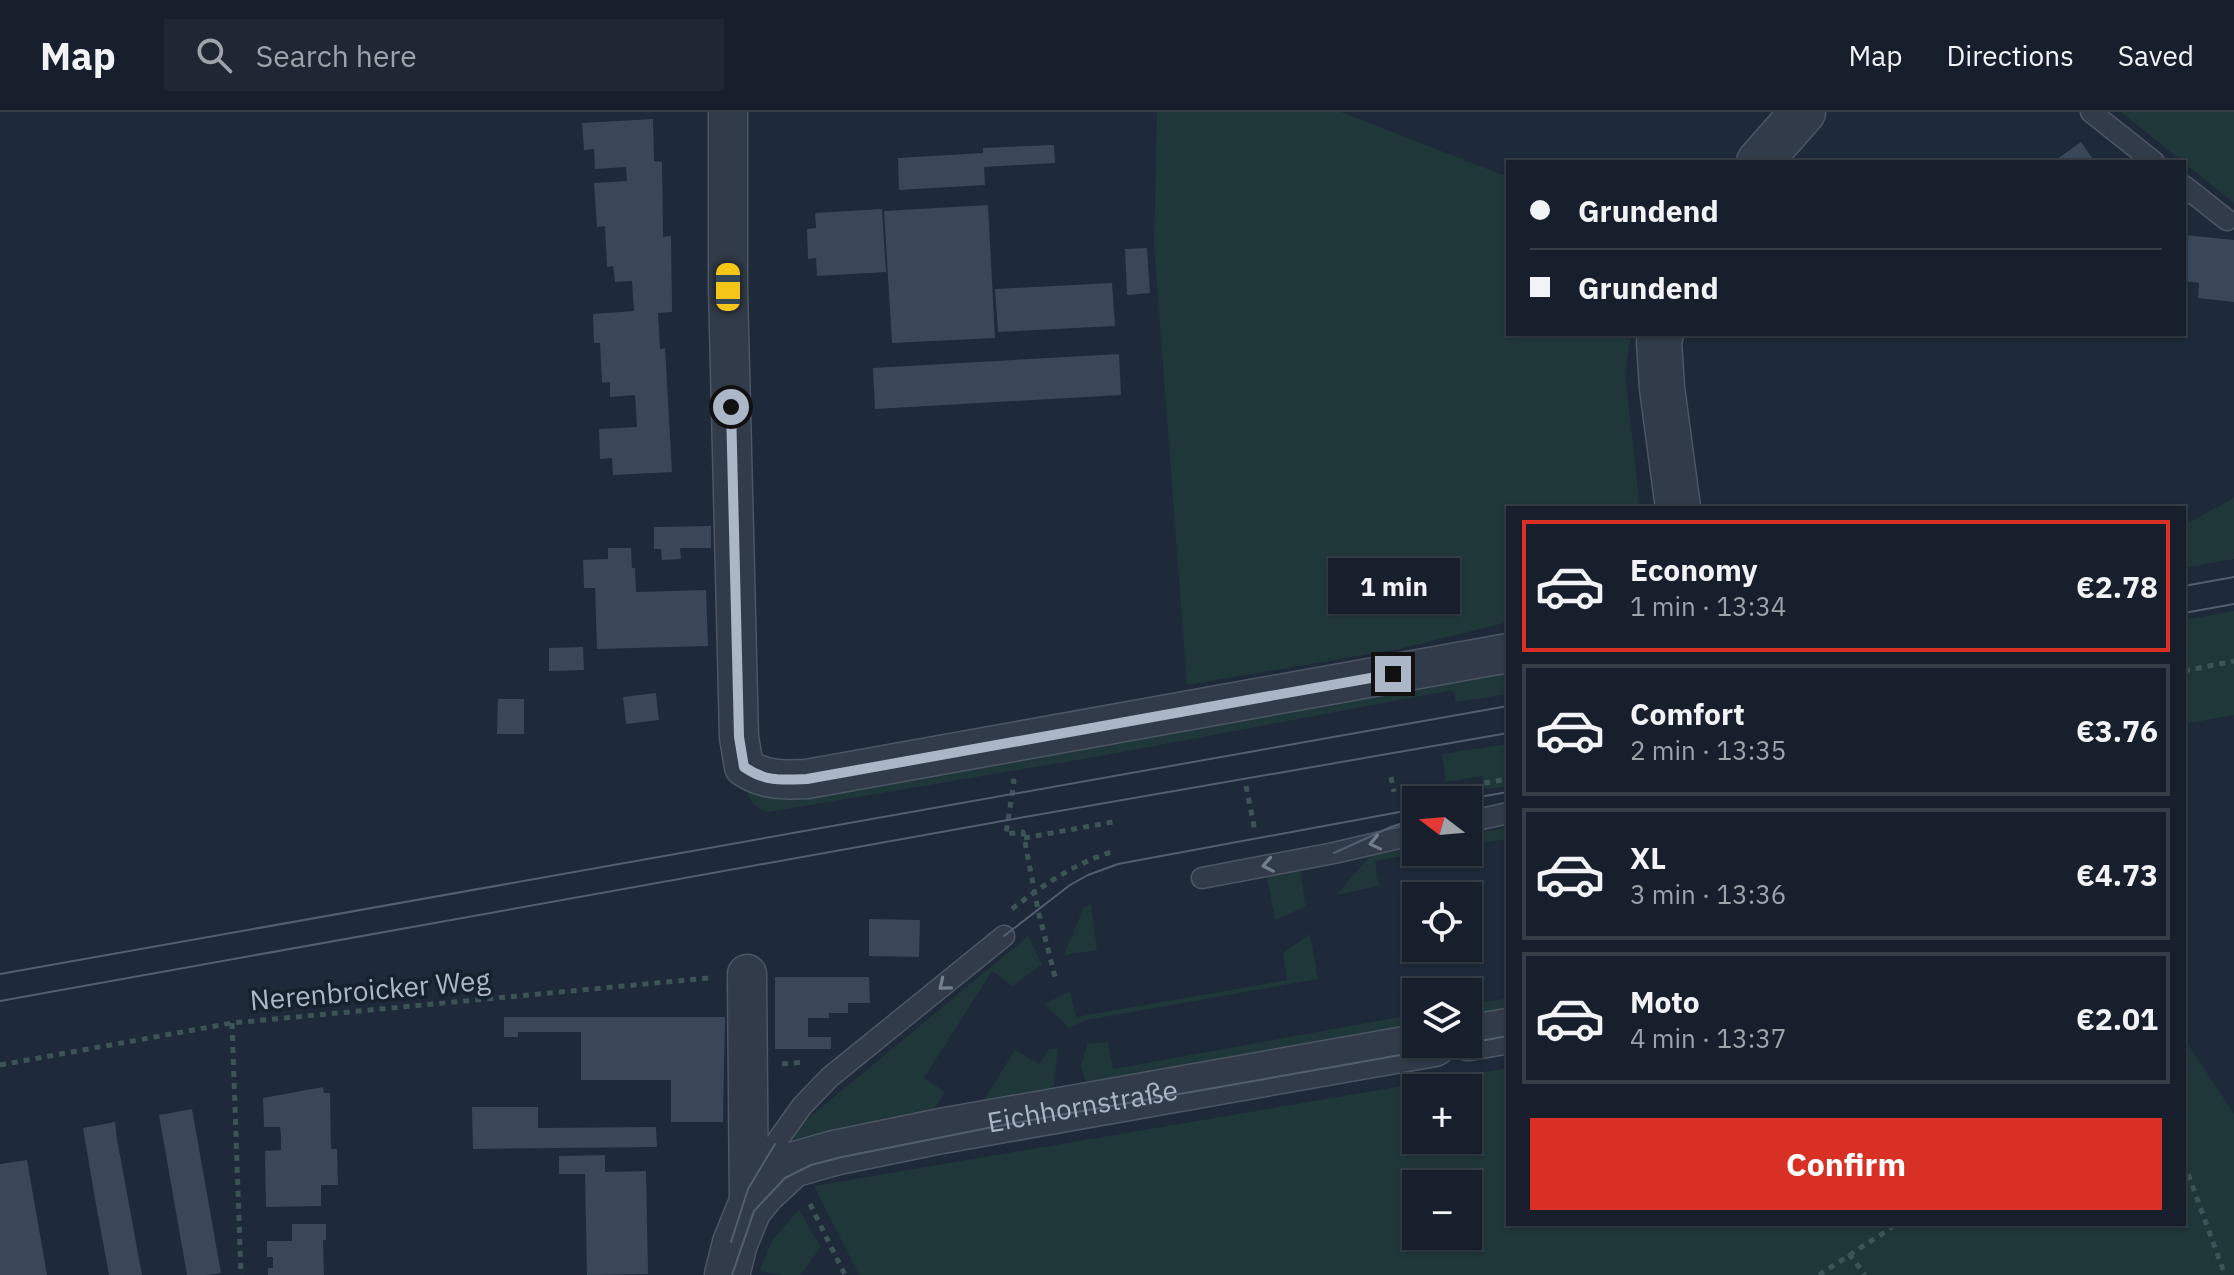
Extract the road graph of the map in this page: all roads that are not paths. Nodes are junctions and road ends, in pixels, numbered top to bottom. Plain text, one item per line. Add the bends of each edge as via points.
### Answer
1 (728, 112) edge
2 (1803, 112) edge
3 (2091, 112) edge
4 (1761, 160) edge
5 (2151, 160) edge
6 (2186, 188) edge
7 (2227, 220) dead end
8 (1660, 336) edge
9 (1678, 506) edge
10 (1506, 653) edge
11 (1506, 813) edge
12 (1482, 819) edge
13 (1402, 837) edge
14 (1202, 878) dead end
15 (1004, 936) dead end
16 (747, 974) road end
17 (1506, 1031) edge
18 (1482, 1036) edge
19 (1402, 1050) edge
20 (749, 1209) junction
21 (727, 1275) edge

1 - 10 street via 739,737 744,767 758,777 807,779
2 - 4 street
3 - 5 lane
6 - 7 lane
8 - 9 street
11 - 12 lane
13 -> 14 lane
15 -> 20 lane via 830,1077 802,1106 775,1144
16 - 20 street, Eichhornstraße
17 - 18 street
19 - 20 street, Eichhornstraße via 834,1153 792,1165
20 - 21 street, Eichhornstraße

